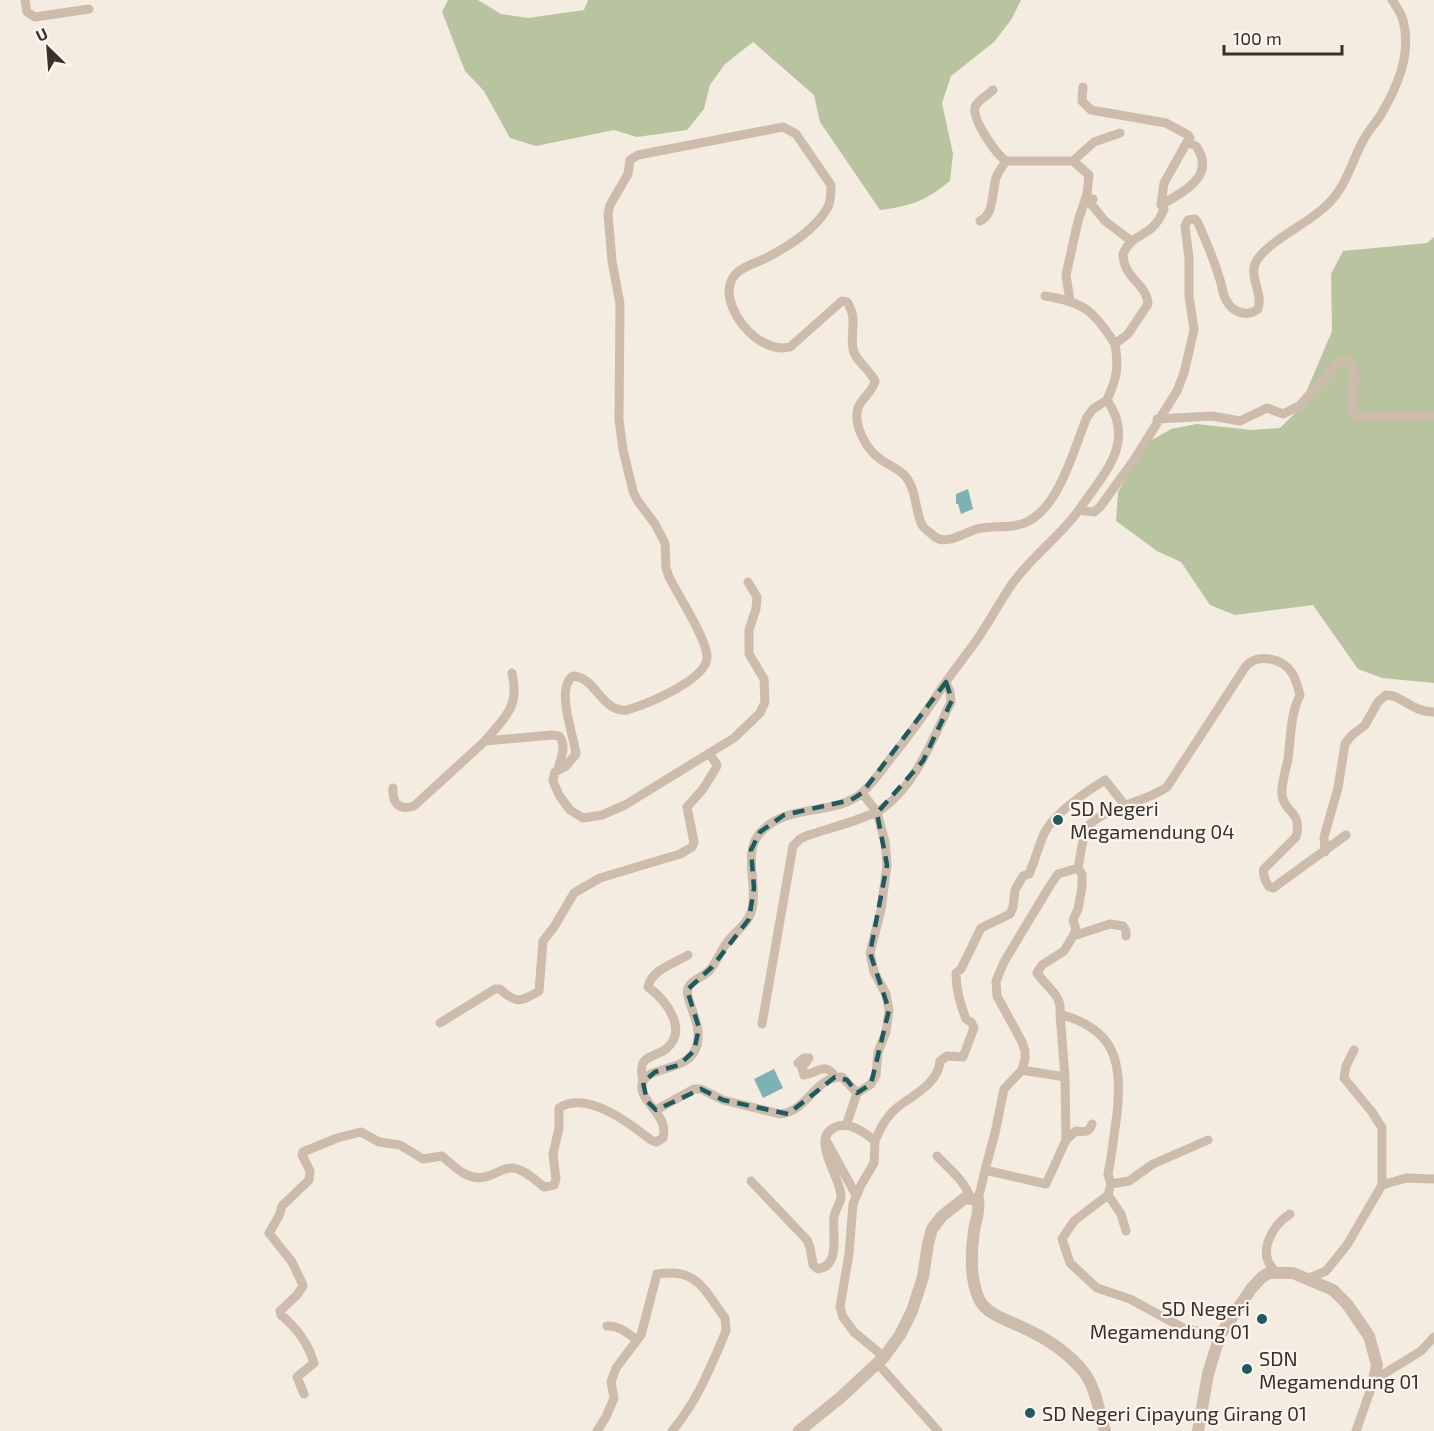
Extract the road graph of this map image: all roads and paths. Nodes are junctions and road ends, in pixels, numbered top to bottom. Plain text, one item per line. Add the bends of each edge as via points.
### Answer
1 (25, 0) edge
2 (1392, 0) edge
3 (89, 9) dead end
4 (1083, 87) dead end
5 (993, 90) dead end
6 (1120, 133) dead end
7 (1187, 142) junction
8 (1006, 161) junction
9 (1073, 161) junction
10 (1093, 199) dead end
11 (1161, 205) junction
12 (980, 221) dead end
13 (1130, 240) junction
14 (1045, 296) dead end
15 (1070, 301) junction
16 (1115, 344) junction
17 (1107, 400) junction
18 (1434, 416) edge
19 (1157, 419) junction
20 (1079, 510) junction
21 (748, 582) dead end
22 (512, 673) dead end
23 (946, 682) junction
24 (1434, 712) edge
25 (485, 741) junction
26 (710, 753) junction
27 (558, 769) junction
28 (393, 788) dead end
29 (862, 793) junction
30 (1124, 804) junction
31 (877, 812) junction
32 (1346, 835) dead end
33 (1325, 852) junction
34 (1078, 868) junction
35 (1073, 936) junction
36 (1126, 936) dead end
37 (688, 956) dead end
38 (1060, 1014) junction
39 (440, 1023) dead end
40 (762, 1024) dead end
41 (1354, 1050) dead end
42 (798, 1063) dead end
43 (1022, 1071) junction
44 (836, 1077) junction
45 (1065, 1077) junction
46 (643, 1082) junction
47 (857, 1093) junction
48 (656, 1110) junction
49 (1092, 1124) dead end
50 (846, 1126) junction
51 (825, 1138) junction
52 (1066, 1140) junction
53 (1208, 1140) dead end
54 (875, 1142) junction
55 (937, 1156) dead end
56 (985, 1170) junction
57 (1434, 1179) edge
58 (751, 1181) dead end
59 (1111, 1184) junction
60 (1382, 1185) junction
61 (856, 1195) junction
62 (1108, 1195) junction
63 (974, 1198) junction
64 (1290, 1215) dead end
65 (1126, 1232) dead end
66 (1275, 1271) junction
67 (1309, 1278) junction
68 (606, 1326) dead end
69 (1220, 1335) junction
70 (1434, 1337) edge
71 (637, 1340) junction
72 (881, 1361) junction
73 (1374, 1380) junction
74 (304, 1395) dead end
75 (597, 1431) edge
76 (672, 1431) edge
77 (799, 1431) edge
78 (938, 1431) edge
79 (1105, 1431) edge
80 (1198, 1431) edge
81 (1356, 1431) edge

1 - 3 street via 27,12 35,17
2 - 19 street via 1402,19 1405,42 1401,74 1392,95 1365,137 1338,194 1257,260 1254,276 1259,304 1253,313 1242,313 1225,300 1198,223 1192,218 1186,223 1194,330 1177,391
4 - 7 street via 1082,100 1091,110 1166,123 1188,135
5 - 8 street via 977,104 976,115 989,143
6 - 9 street via 1094,142
7 - 11 street via 1164,183
7 - 11 street via 1196,146 1203,159 1199,176 1184,192
8 - 9 street
8 - 12 street via 997,176 989,213
9 - 15 street via 1089,175 1090,182 1065,275
10 - 13 street via 1091,204 1105,222
11 - 13 street via 1164,209 1153,229
13 - 16 street via 1123,262 1149,304 1128,334
14 - 15 street
15 - 16 street via 1095,315
16 - 17 street via 1118,365
17 - 20 street via 1118,421 1119,443
17 - 27 street via 1087,417 1065,474 1035,517 1016,526 989,526 938,539 922,525 906,478 878,458 860,430 856,418 859,406 875,381 853,350 854,323 847,302 842,301 783,349 756,338 736,317 729,286 739,271 797,238 828,207 831,184 796,134 783,127 767,129 638,155 630,160 628,174 608,214 620,304 619,420 623,450 633,491 665,543 669,577 703,640 707,661 698,674 682,685 623,711 612,706 590,683 573,676 565,691 576,754
18 - 19 street via 1356,417 1351,409 1355,381 1351,362 1341,361 1299,406 1283,414 1266,408 1240,421 1212,416
19 - 20 street via 1100,507 1094,512
20 - 23 street via 1011,585
21 - 26 street via 757,597 749,630 749,654 764,679 765,702 748,726
22 - 25 street via 513,701
23 - 29 street
23 - 31 street via 952,700 923,761 892,801
24 - 33 street via 1386,695 1351,736 1345,744 1324,837
25 - 27 street via 559,736 564,747
25 - 28 street via 414,806 406,809 395,803
26 - 27 street via 625,805 583,818 570,810 559,795 553,781
26 - 39 street via 716,768 687,807 692,847 578,889 543,941 539,991 522,1000 510,999 495,989
29 - 31 street
29 - 46 street via 851,800 784,815 760,832 751,850 754,888 749,919 729,940 712,967 687,990 699,1028 697,1045 679,1065 654,1072
30 - 33 street via 1167,787 1246,666 1253,659 1263,658 1281,663 1290,671 1300,695 1294,707 1282,794 1296,817 1296,837 1264,869 1263,875 1273,888
30 - 34 street via 1085,829
30 - 54 street via 1105,780 1077,800 1045,832 1029,874 1023,876 1015,890 1010,914 981,928 956,973 960,1002 966,1019 975,1028 963,1057 947,1056 940,1061 940,1069 923,1088 886,1120
31 - 40 street via 806,836 793,846
31 - 47 street via 887,865 870,953 889,1010 876,1075 871,1084
32 - 33 street
34 - 35 street via 1082,887
34 - 43 street via 1058,874 996,981 997,996 1025,1051
35 - 36 street via 1110,924 1123,926
35 - 38 street via 1064,951 1042,965 1037,973 1059,999
37 - 46 street via 655,974 648,983 666,1004 676,1033 668,1047 645,1060 641,1069
38 - 45 street
38 - 59 street via 1095,1029 1107,1041 1116,1061 1120,1084 1108,1174
41 - 60 street via 1344,1078 1382,1128
42 - 44 street via 808,1057 804,1075 825,1068
43 - 45 street
43 - 56 street via 1004,1089
44 - 47 street via 847,1080
44 - 48 street via 788,1114 723,1100 701,1089
45 - 52 street
46 - 48 street via 647,1101
47 - 50 street
48 - 74 street via 665,1132 656,1142 616,1115 586,1103 576,1101 559,1108 553,1154 556,1181 548,1187 511,1168 486,1177 467,1175 442,1156 423,1159 400,1145 375,1141 361,1132 304,1151 309,1180 282,1206 269,1233 292,1262 302,1283 280,1311 306,1343 314,1363 297,1377
49 - 52 street via 1087,1132 1076,1131
50 - 51 street via 834,1128
50 - 54 street
51 - 58 street via 824,1147 841,1195 834,1221 834,1248 829,1264 822,1269 813,1265 807,1240
51 - 61 street
52 - 56 street via 1046,1184
53 - 59 street via 1153,1164 1129,1181
54 - 61 street via 873,1163
55 - 63 street
56 - 63 street
57 - 60 street via 1406,1178
59 - 62 street
60 - 67 street via 1347,1245 1326,1271
61 - 72 street via 840,1307 854,1332
62 - 65 street via 1121,1214
62 - 69 street via 1074,1221 1062,1239 1074,1268 1097,1288 1130,1299 1185,1329
63 - 72 street via 953,1205 932,1228 912,1311
63 - 79 street via 980,1210 971,1253 978,1298 984,1308 1039,1336 1084,1372
64 - 66 street via 1270,1236 1265,1252 1268,1265
66 - 67 street
66 - 69 street via 1262,1276
67 - 73 street via 1333,1290 1369,1336 1377,1365
68 - 71 street via 622,1329
69 - 80 street
70 - 73 street via 1421,1351
71 - 75 street via 616,1368 611,1382 614,1398
71 - 76 street via 657,1274 686,1274 699,1283 725,1318 726,1331 706,1377 685,1416
72 - 77 street
72 - 78 street
73 - 81 street

